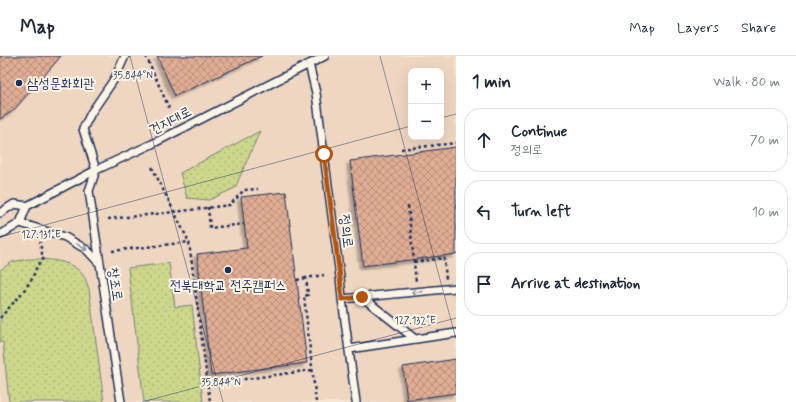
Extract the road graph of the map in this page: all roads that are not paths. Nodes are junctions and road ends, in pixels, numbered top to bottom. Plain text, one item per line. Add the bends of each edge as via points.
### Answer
1 (125, 56) edge
2 (324, 56) edge
3 (309, 64) junction
4 (96, 170) junction
5 (27, 206) junction
6 (0, 213) edge
7 (20, 223) junction
8 (0, 236) edge
9 (100, 264) junction
10 (456, 288) edge
11 (362, 297) junction
12 (342, 299) junction
13 (456, 333) edge
14 (415, 339) junction
15 (349, 349) junction
16 (121, 402) edge
17 (356, 402) edge

1 - 4 lane via 115,78 83,129
2 - 3 lane, 건지대로
3 - 4 lane, 건지대로
3 - 12 lane, 정의로 via 316,93
4 - 5 lane, 건지대로
4 - 9 lane, 창조로 via 89,191
5 - 6 lane, 건지대로 via 14,204
5 - 7 lane
7 - 8 lane
7 -> 9 lane via 65,237 87,250
9 - 16 lane, 창조로
10 -> 11 lane
11 - 12 lane
11 - 14 lane
12 - 15 lane, 정의로
13 - 14 lane
14 - 15 lane
15 - 17 lane, 정의로

